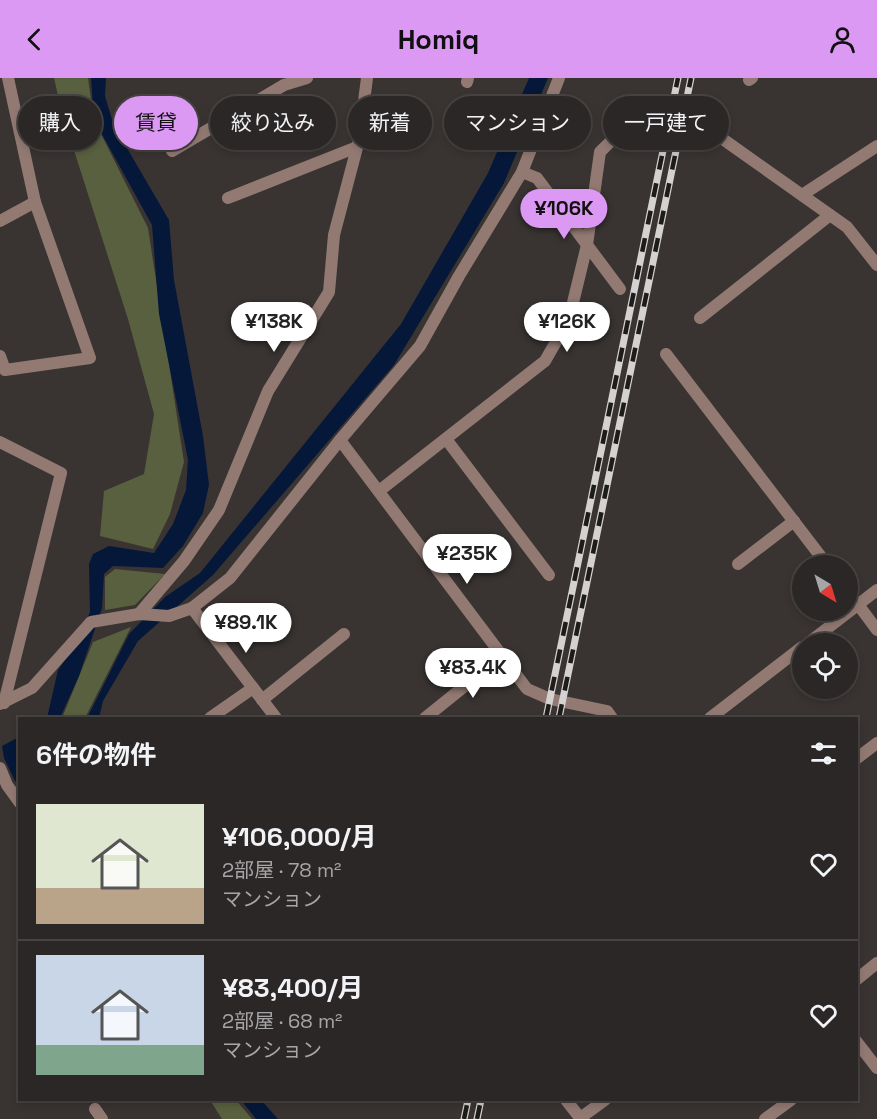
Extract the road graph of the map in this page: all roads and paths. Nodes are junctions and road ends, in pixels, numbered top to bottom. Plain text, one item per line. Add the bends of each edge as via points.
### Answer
1 (8, 78) edge
2 (307, 78) edge
3 (367, 78) edge
4 (559, 78) edge
5 (364, 96) edge
6 (729, 143) edge
7 (877, 146) edge
8 (603, 149) edge
9 (349, 150) edge
10 (356, 150) edge
11 (172, 151) dead end
12 (522, 172) junction
13 (802, 195) junction
14 (228, 198) dead end
15 (34, 202) junction
16 (830, 215) junction
17 (0, 220) edge
18 (587, 245) junction
19 (877, 265) edge
20 (620, 289) dead end
21 (700, 318) dead end
22 (666, 354) dead end
23 (0, 356) edge
24 (446, 439) junction
25 (340, 440) junction
26 (0, 442) edge
27 (379, 491) junction
28 (794, 521) junction
29 (820, 555) edge
30 (738, 564) dead end
31 (549, 575) dead end
32 (877, 590) edge
33 (858, 604) joint
34 (192, 608) junction
35 (139, 614) junction
36 (836, 621) edge
37 (877, 630) edge
38 (821, 633) edge
39 (344, 634) dead end
40 (792, 655) edge
41 (502, 656) junction
42 (253, 688) junction
43 (262, 700) junction
44 (2, 704) edge
45 (211, 717) edge
46 (275, 717) edge
47 (426, 717) edge
48 (611, 717) edge
49 (711, 717) edge
50 (877, 743) edge
51 (858, 757) edge
52 (0, 768) edge
53 (18, 800) edge
54 (877, 963) edge
55 (858, 978) edge
56 (858, 1046) edge
57 (877, 1068) edge
58 (567, 1101) edge
59 (604, 1101) edge
60 (790, 1101) edge
61 (581, 1119) edge
62 (765, 1119) edge

1 - 15 street
2 - 11 street via 284,85
3 - 5 street
4 - 12 street
6 - 13 street
7 - 13 street
8 - 18 street
9 - 14 street
10 - 35 street via 334,235 329,292 268,391 219,510 184,561
12 - 18 street via 537,178
12 - 25 street via 420,346
13 - 16 street
15 - 17 street
15 - 23 street via 90,358 5,369
16 - 19 street via 847,227
16 - 21 street
18 - 20 street
18 - 24 street via 568,319 545,361
22 - 28 street
24 - 27 street
24 - 31 street
25 - 27 street
25 - 34 street via 230,578
26 - 44 street via 61,472
27 - 41 street
28 - 29 street
28 - 30 street
32 - 33 street
33 - 37 street
34 - 35 street via 169,616
34 - 42 street
35 - 44 street via 92,621 32,688
36 - 38 street
39 - 43 street
40 - 49 street
41 - 47 street
41 - 48 street via 527,689 550,699 607,711
42 - 43 street
42 - 45 street
43 - 46 street
50 - 51 street
52 - 53 street
54 - 55 street
56 - 57 street
58 - 61 street
59 - 61 street
60 - 62 street

